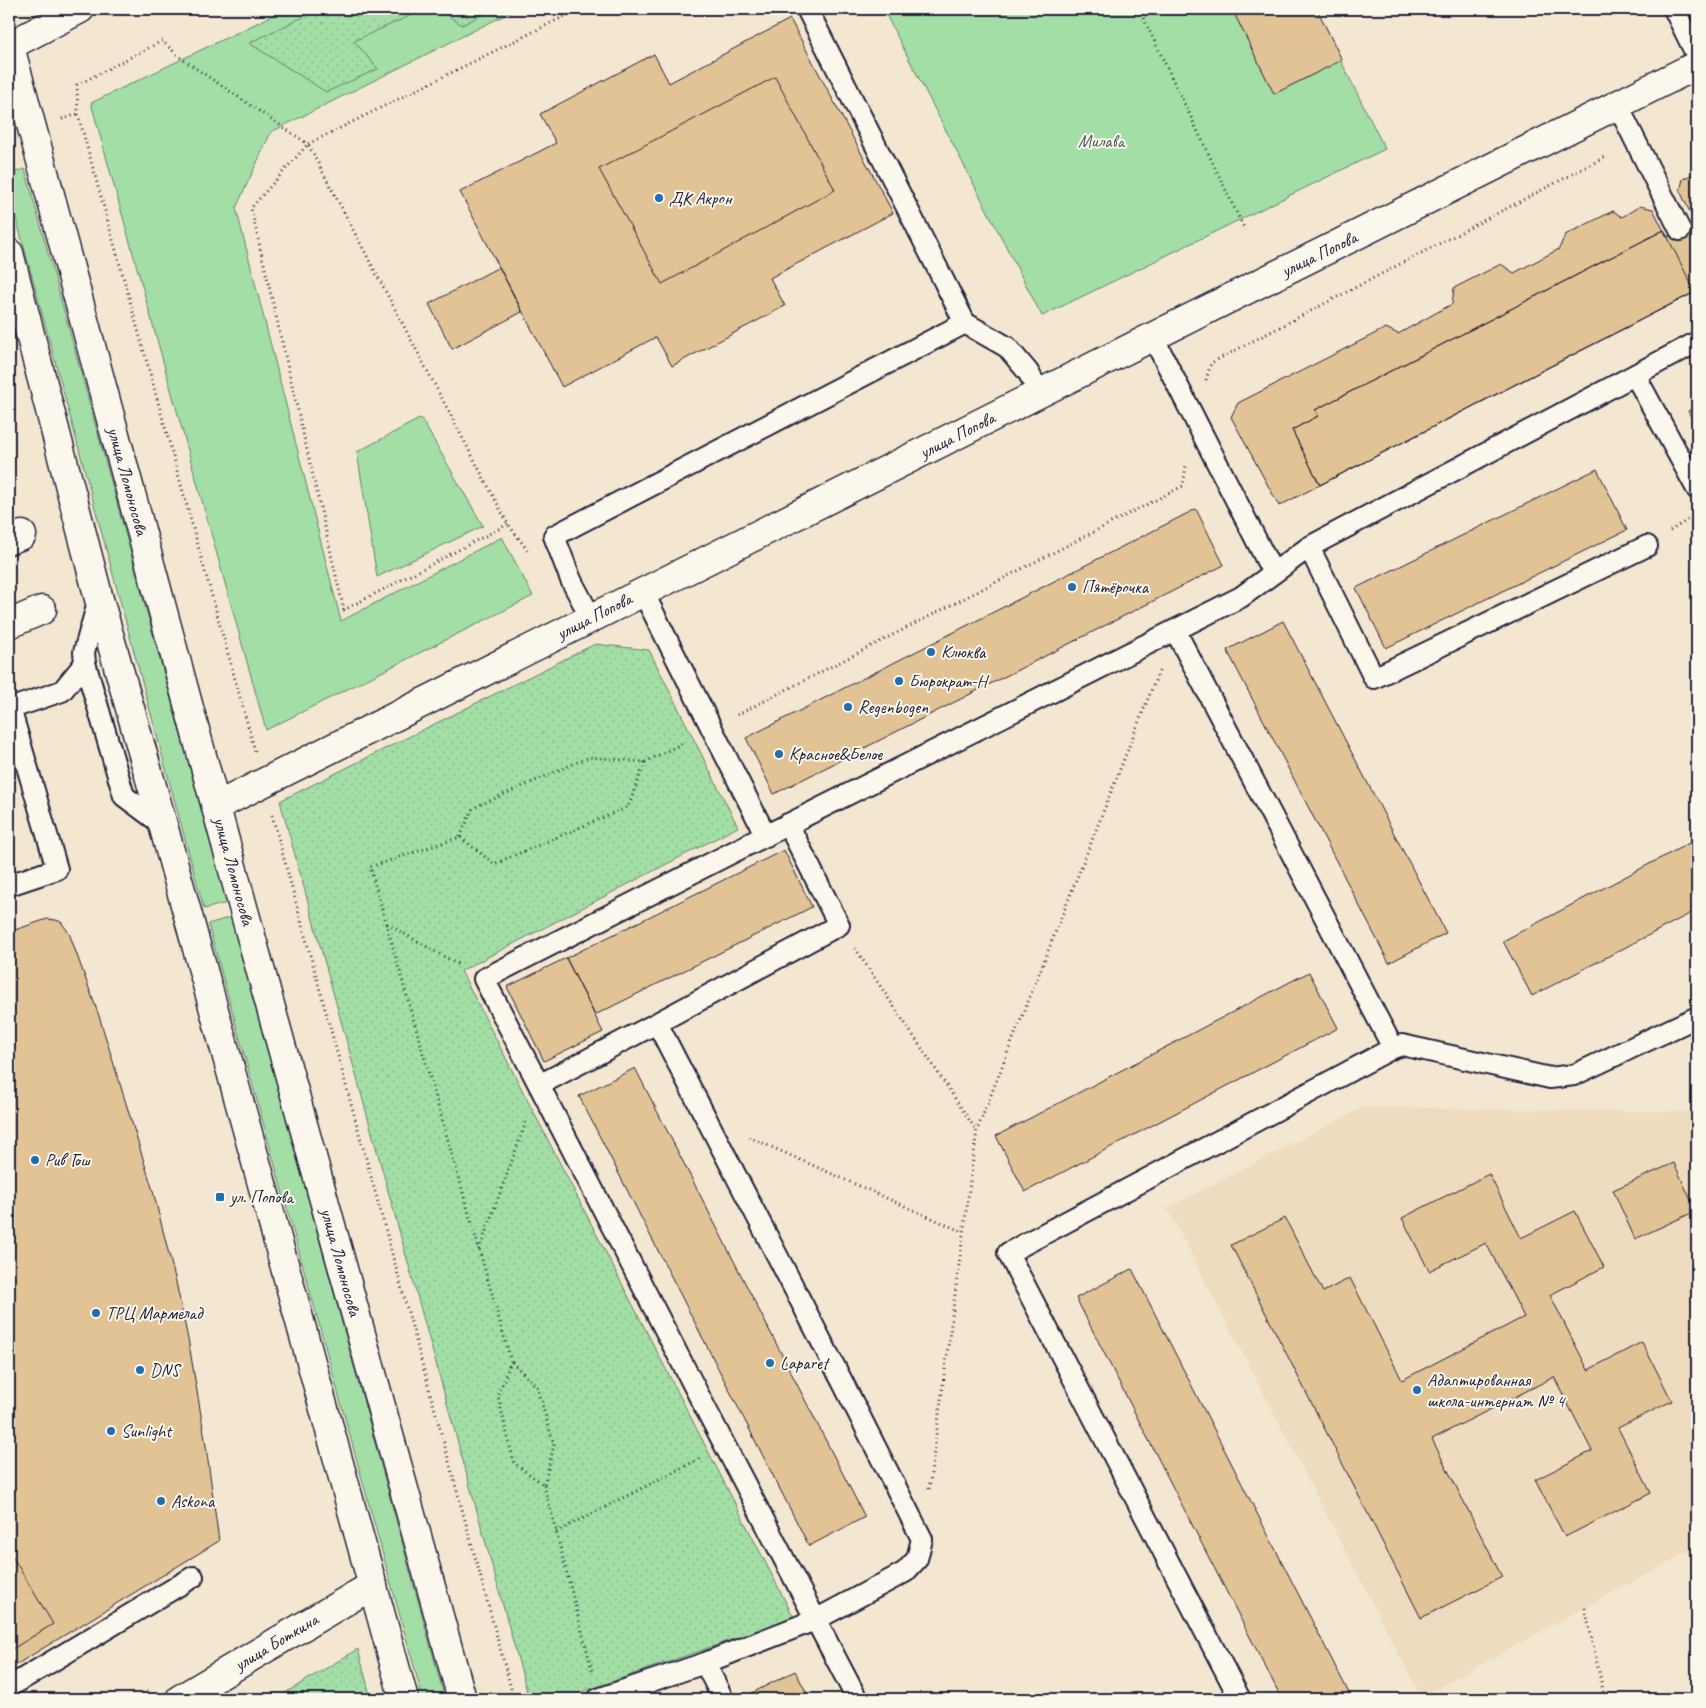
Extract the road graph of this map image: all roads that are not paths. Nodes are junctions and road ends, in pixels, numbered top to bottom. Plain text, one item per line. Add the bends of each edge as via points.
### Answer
1 (80, 9) edge
2 (807, 9) edge
3 (1674, 9) edge
4 (9, 45) edge
5 (1697, 56) edge
6 (1697, 65) edge
7 (1618, 106) junction
8 (1680, 230) dead end
9 (9, 253) edge
10 (965, 323) junction
11 (1154, 337) junction
12 (1697, 342) edge
13 (1635, 375) junction
14 (1040, 393) junction
15 (1697, 489) edge
16 (1647, 546) dead end
17 (1309, 547) junction
18 (1273, 573) junction
19 (643, 592) junction
20 (99, 599) junction
21 (42, 610) dead end
22 (590, 618) junction
23 (9, 624) edge
24 (1175, 630) junction
25 (85, 662) junction
26 (10, 709) edge
27 (217, 806) junction
28 (788, 824) junction
29 (163, 825) junction
30 (766, 836) junction
31 (9, 885) edge
32 (1697, 1017) edge
33 (657, 1023) junction
34 (1393, 1048) junction
35 (539, 1085) junction
36 (193, 1577) dead end
37 (373, 1584) junction
38 (815, 1620) junction
39 (705, 1663) junction
40 (9, 1687) edge
41 (180, 1699) edge
42 (404, 1699) edge
43 (462, 1699) edge
44 (599, 1699) edge
45 (723, 1699) edge
46 (857, 1699) edge
47 (1240, 1699) edge

1 - 4 main road
2 - 10 lane
3 - 5 lane
4 - 27 main road, улица Ломоносова
6 - 7 main road, улица Попова
7 - 8 lane
7 - 11 main road, улица Попова
9 - 20 main road
10 - 14 lane via 1007,347
10 - 22 lane via 554,536
11 - 14 main road, улица Попова
11 - 18 lane
12 - 13 lane
13 - 15 lane
13 - 17 lane
14 - 19 main road, улица Попова
16 - 17 lane via 1374,678
17 - 18 lane
18 - 24 lane via 1241,597
19 - 22 main road, улица Попова
19 - 30 lane
20 - 25 lane via 84,652
20 - 29 main road
21 - 23 main road
22 - 27 main road, улица Попова
24 - 28 lane
24 - 34 lane
25 - 26 lane via 62,691
25 - 29 lane via 124,796
26 - 31 lane via 57,869
27 - 43 main road, улица Ломоносова
28 - 30 lane
28 - 33 lane via 839,925
29 - 37 main road
30 - 35 lane via 484,979
32 - 34 lane via 1574,1075 1550,1078 1408,1046
33 - 35 lane
33 - 38 lane via 922,1539 917,1559 905,1572
34 - 47 lane via 1008,1253
35 - 38 lane
36 - 40 lane
37 - 41 main road, улица Боткина
37 - 42 main road
38 - 39 lane
38 - 46 lane
39 - 44 lane
39 - 45 lane

